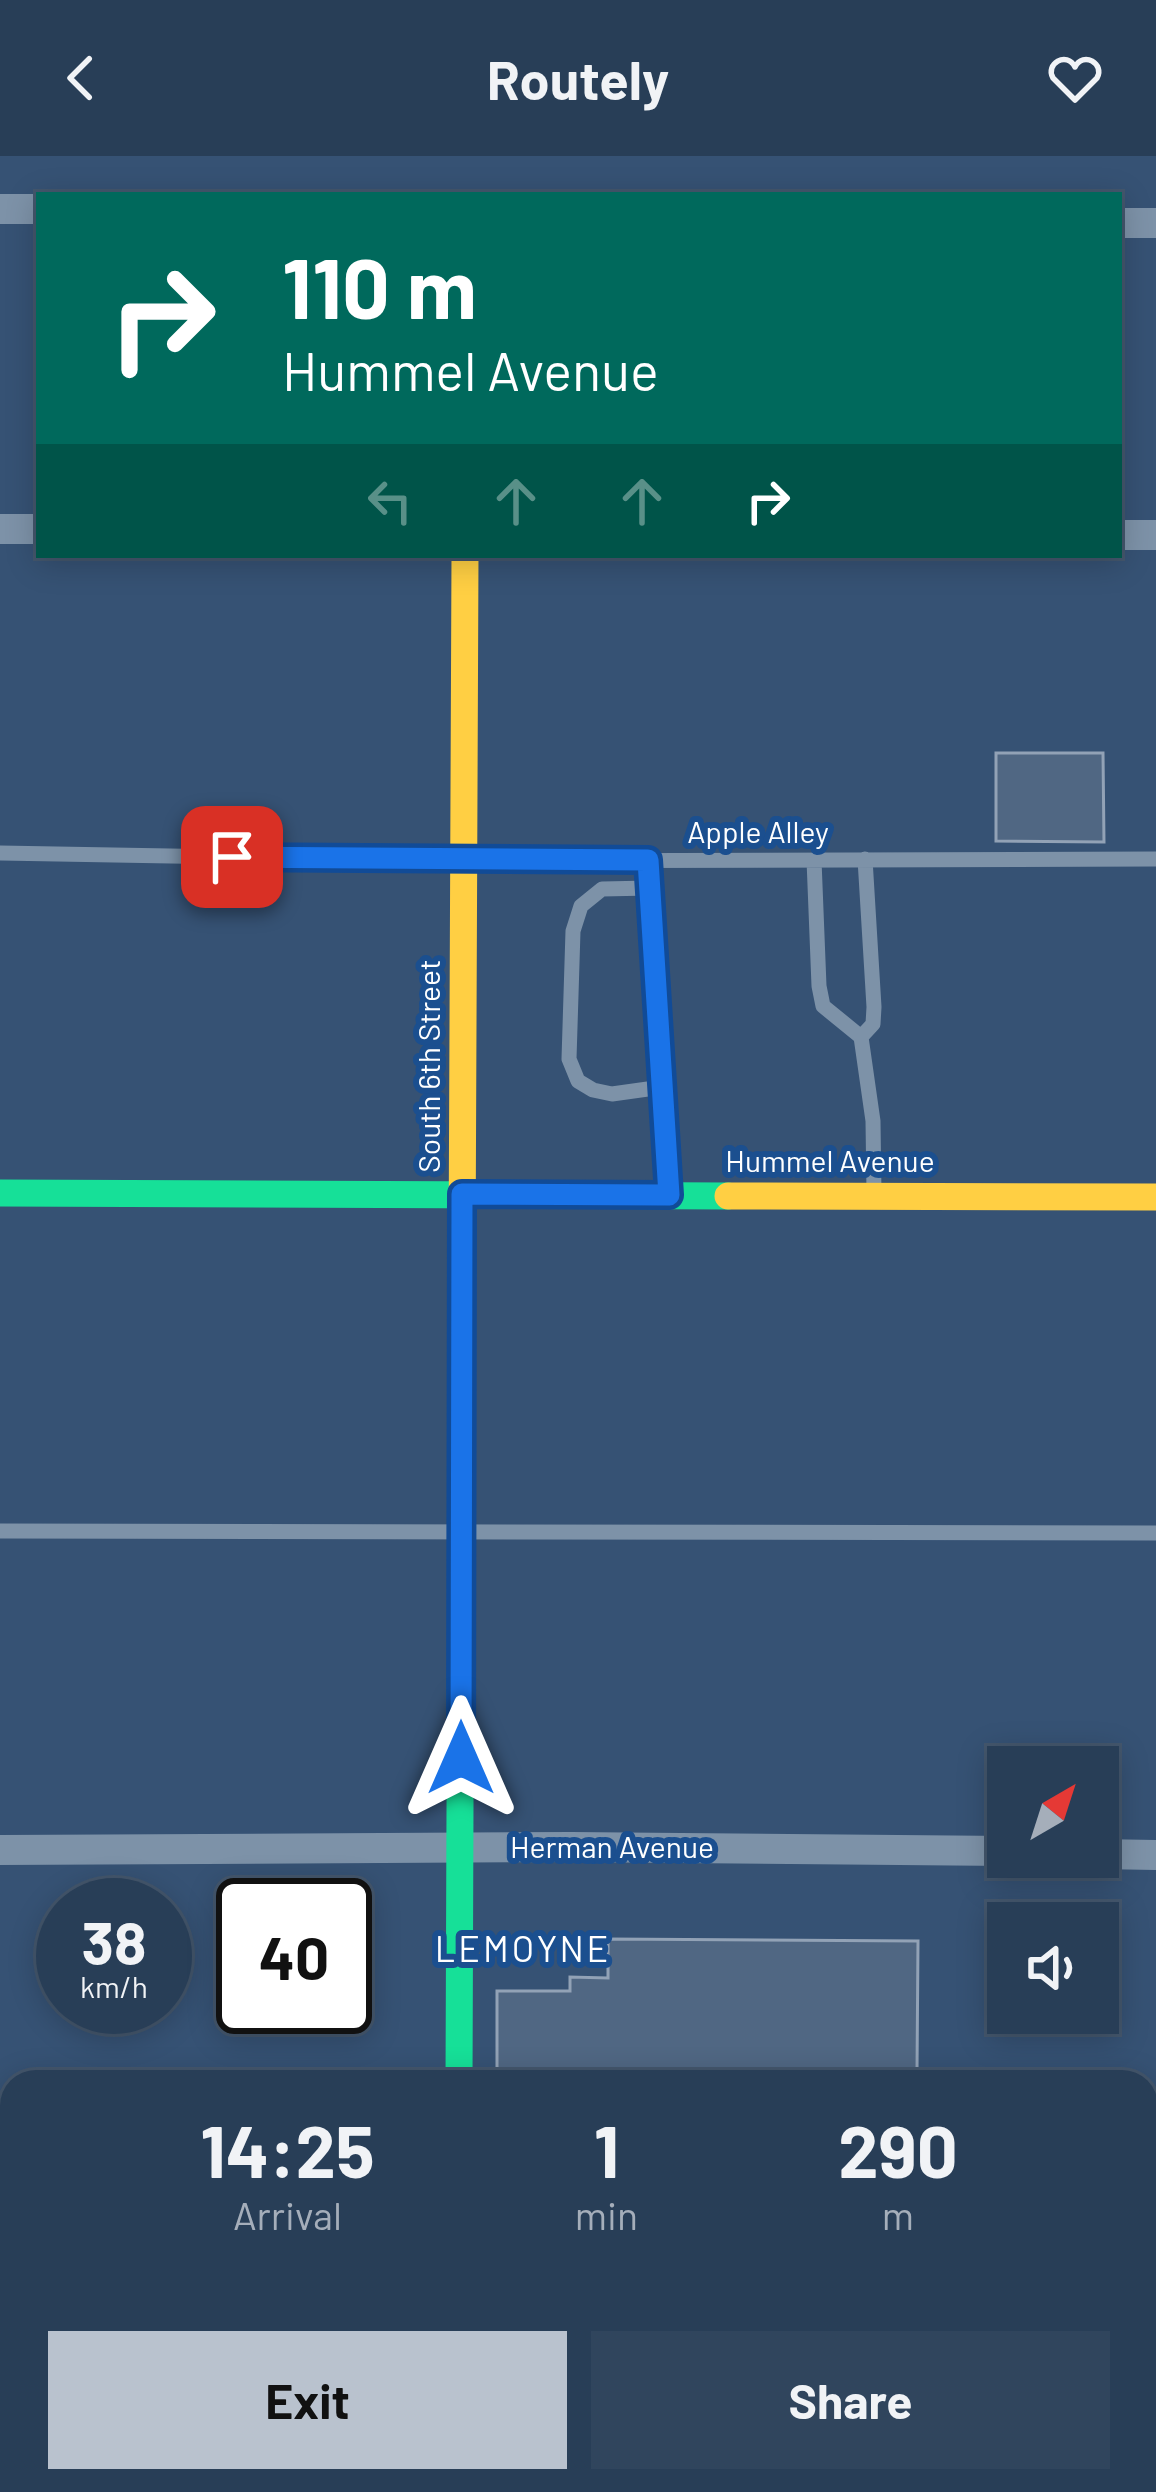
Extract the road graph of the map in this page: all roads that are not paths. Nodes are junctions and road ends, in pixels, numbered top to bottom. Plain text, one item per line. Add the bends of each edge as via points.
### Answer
1 (0, 209) edge
2 (36, 209) edge
3 (1122, 223) edge
4 (1156, 223) edge
5 (0, 529) edge
6 (36, 529) edge
7 (1122, 535) edge
8 (1156, 535) edge
9 (465, 558) edge
10 (0, 853) edge
11 (1156, 859) edge
12 (465, 860) junction
13 (648, 860) junction
14 (814, 860) junction
15 (865, 860) junction
16 (650, 888) junction
17 (861, 1037) junction
18 (662, 1087) junction
19 (0, 1193) edge
20 (462, 1194) junction
21 (669, 1195) junction
22 (874, 1196) junction
23 (1156, 1197) edge
24 (0, 1531) edge
25 (463, 1533) junction
26 (1156, 1533) edge
27 (460, 1848) junction
28 (0, 1850) edge
29 (987, 1851) edge
30 (1119, 1854) edge
31 (1156, 1855) edge
32 (459, 2070) edge

1 - 2 street
3 - 4 street
5 - 6 street
7 - 8 street
9 - 12 main road, South 6th Street
10 - 12 lane, Apple Alley
11 - 15 lane, Apple Alley
12 - 13 lane, Apple Alley
12 - 20 main road, South 6th Street
13 - 14 lane, Apple Alley
13 - 16 lane
14 - 15 lane, Apple Alley
14 - 17 lane via 824,1006
15 - 17 lane via 874,1007
16 - 18 lane
16 - 18 lane via 602,889 581,906 568,1059 578,1081 593,1090
17 - 22 lane
18 - 21 lane
19 - 20 main road, Hummel Avenue
20 - 21 main road, Hummel Avenue
20 - 25 main road, South 6th Street
21 - 22 main road, Hummel Avenue
22 - 23 main road, Hummel Avenue
24 - 25 lane
25 - 26 lane
25 - 27 main road, South 6th Street
27 - 28 street, Herman Avenue
27 - 29 street, Herman Avenue
27 - 32 main road, South 6th Street
30 - 31 street

